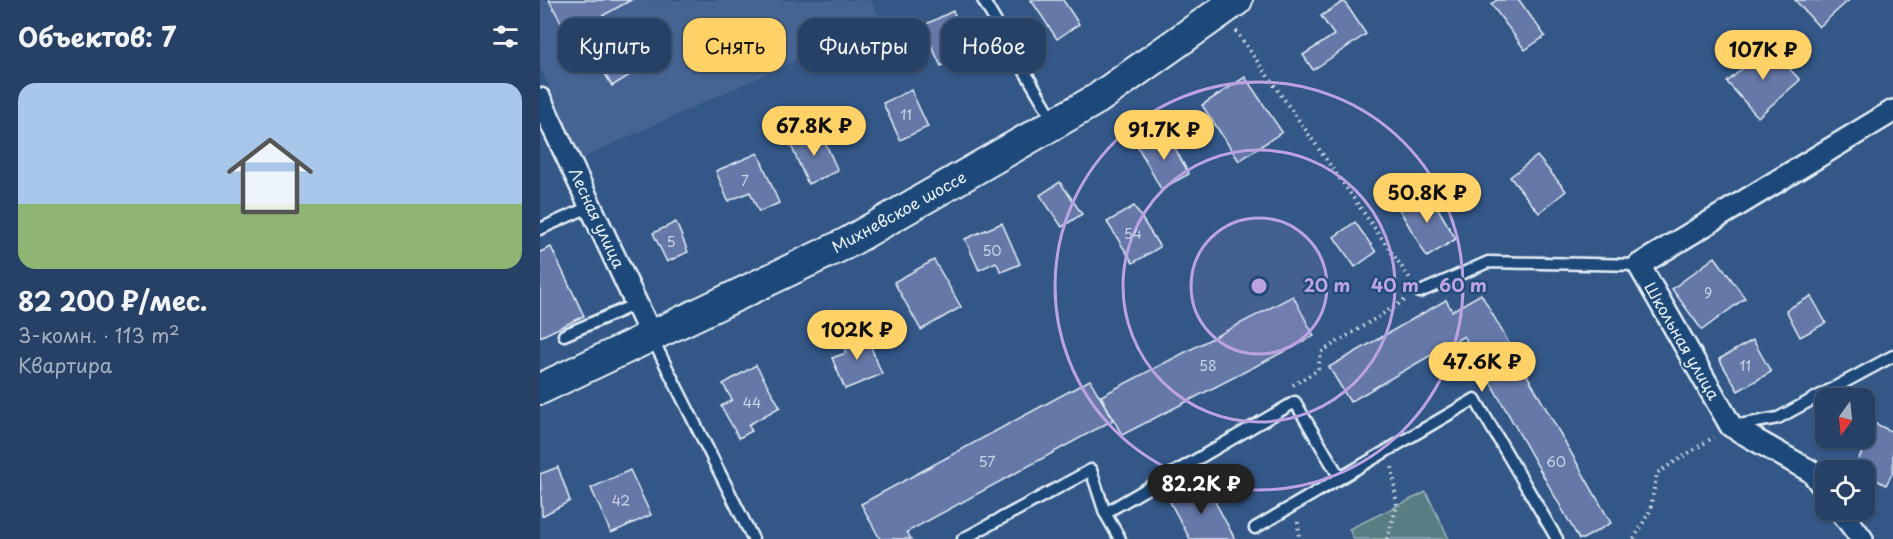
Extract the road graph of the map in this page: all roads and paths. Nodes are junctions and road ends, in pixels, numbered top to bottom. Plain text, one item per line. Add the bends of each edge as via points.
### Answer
1 (983, 0) edge
2 (1230, 5) edge
3 (540, 99) edge
4 (1893, 111) edge
5 (1056, 124) junction
6 (591, 206) junction
7 (540, 230) edge
8 (1639, 265) junction
9 (1420, 292) junction
10 (636, 304) junction
11 (564, 334) dead end
12 (652, 337) junction
13 (1893, 356) edge
14 (540, 389) edge
15 (1296, 402) junction
16 (1731, 426) junction
17 (1390, 449) junction
18 (1815, 476) edge
19 (1340, 478) junction
20 (1106, 513) junction
21 (1848, 520) edge
22 (1254, 528) dead end
23 (753, 539) edge
24 (963, 539) edge
25 (1120, 539) edge
26 (1387, 539) edge
27 (1557, 539) edge
28 (1634, 539) edge
29 (1862, 539) edge

1 - 5 lane
2 - 5 street, Михневское шоссе
2 - 9 path
3 - 6 street, Лесная улица
4 - 8 street, Школьная улица
5 - 12 street, Михневское шоссе via 847,243
6 - 7 lane
6 - 10 street, Лесная улица
8 - 9 lane via 1488,262
8 - 16 street, Школьная улица
9 - 15 path via 1322,351 1318,370 1289,387
10 - 11 lane
10 - 12 street, Лесная улица
12 - 14 street, Михневское шоссе
12 - 23 lane
13 - 16 lane via 1778,418
15 - 19 lane
15 - 20 lane
16 - 18 street
16 - 28 path via 1657,473 1650,511
17 - 19 lane
17 - 26 path via 1397,506
17 - 27 lane via 1475,399
19 - 22 lane
20 - 24 lane via 1091,470
20 - 25 lane
21 - 29 street

